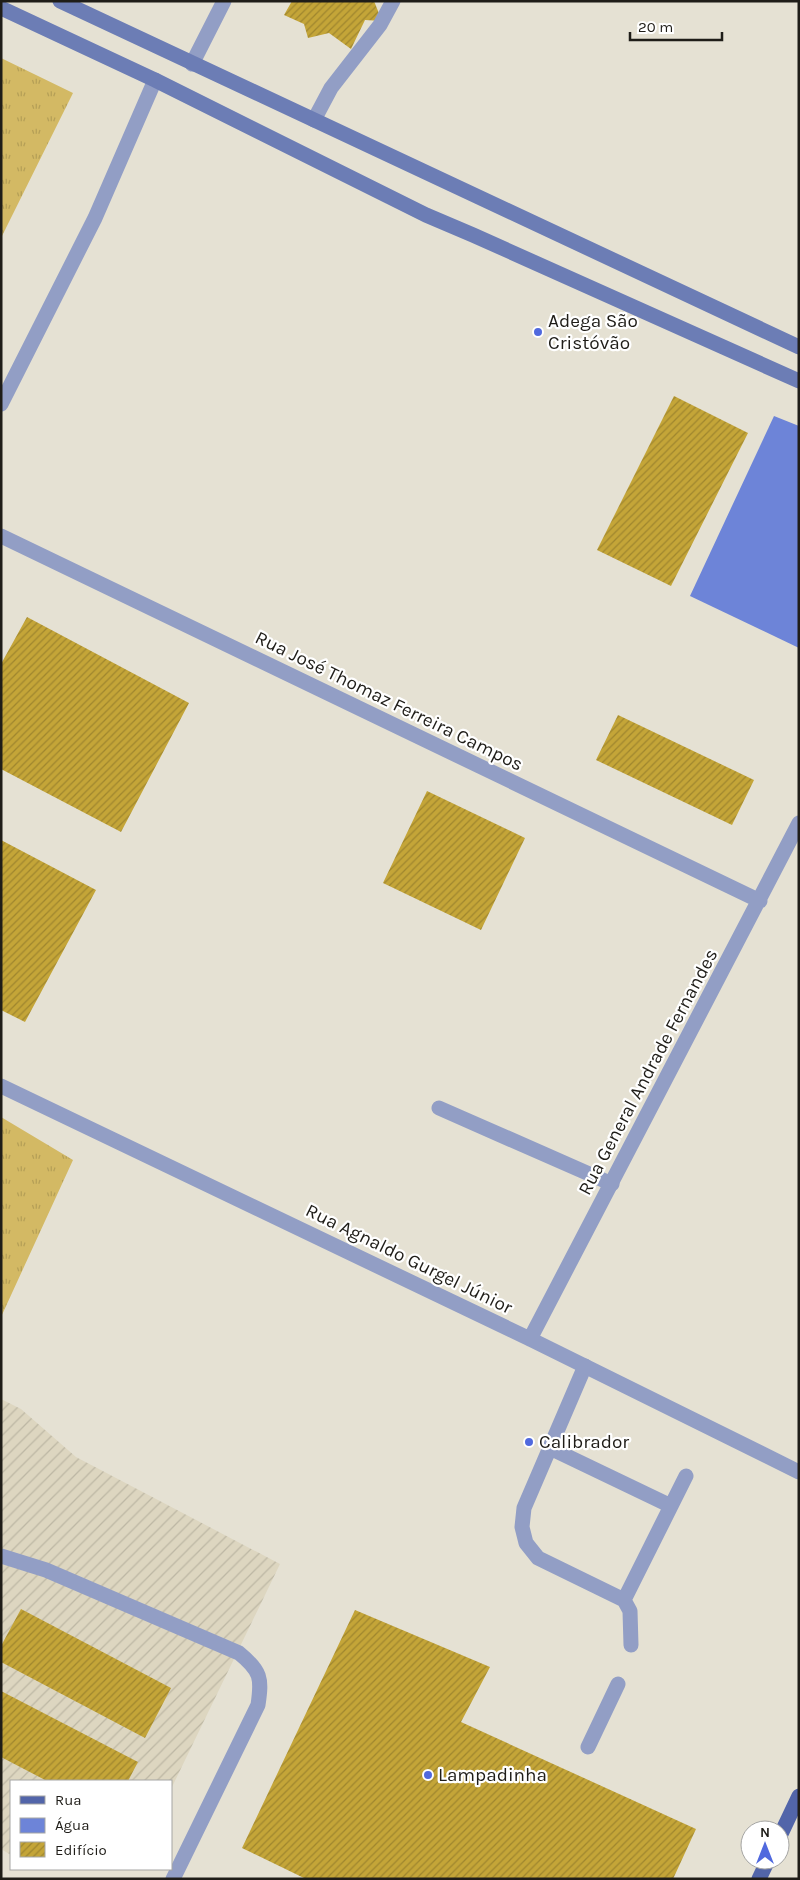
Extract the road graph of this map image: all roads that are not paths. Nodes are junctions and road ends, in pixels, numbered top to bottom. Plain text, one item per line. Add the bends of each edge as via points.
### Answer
1 (60, 1) edge
2 (224, 1) edge
3 (393, 1) edge
4 (1, 8) edge
5 (192, 64) junction
6 (155, 80) junction
7 (314, 120) junction
8 (799, 347) edge
9 (799, 381) edge
10 (1, 404) edge
11 (1, 536) edge
12 (799, 823) edge
13 (760, 901) junction
14 (1, 1086) edge
15 (439, 1108) dead end
16 (612, 1184) junction
17 (530, 1339) junction
18 (585, 1366) junction
19 (550, 1448) junction
20 (799, 1472) edge
21 (686, 1476) dead end
22 (671, 1506) junction
23 (1, 1556) edge
24 (624, 1600) junction
25 (631, 1645) dead end
26 (618, 1684) dead end
27 (588, 1747) dead end
28 (799, 1796) edge
29 (788, 1820) edge
30 (173, 1879) edge

1 - 5 main road
2 - 5 street
3 - 7 street via 380,25 331,88
4 - 6 main road
5 - 7 main road
6 - 9 main road via 426,215
6 - 10 street via 95,218
7 - 8 main road
11 - 13 street, Rua José Thomaz Ferreira Campos
12 - 13 street, Rua General Andrade Fernandes
13 - 16 street, Rua General Andrade Fernandes
14 - 17 street, Rua Agnaldo Gurgel Júnior
15 - 16 street
16 - 17 street, Rua General Andrade Fernandes
17 - 18 street, Rua Agnaldo Gurgel Júnior
18 - 19 street
18 - 20 street, Rua Agnaldo Gurgel Júnior
19 - 22 street
19 - 24 street via 524,1508 522,1527 526,1543 538,1558
21 - 22 street
22 - 24 street
23 - 30 street via 46,1570 239,1653 252,1664 261,1684 258,1705
24 - 25 street via 630,1611
26 - 27 street
28 - 29 main road

